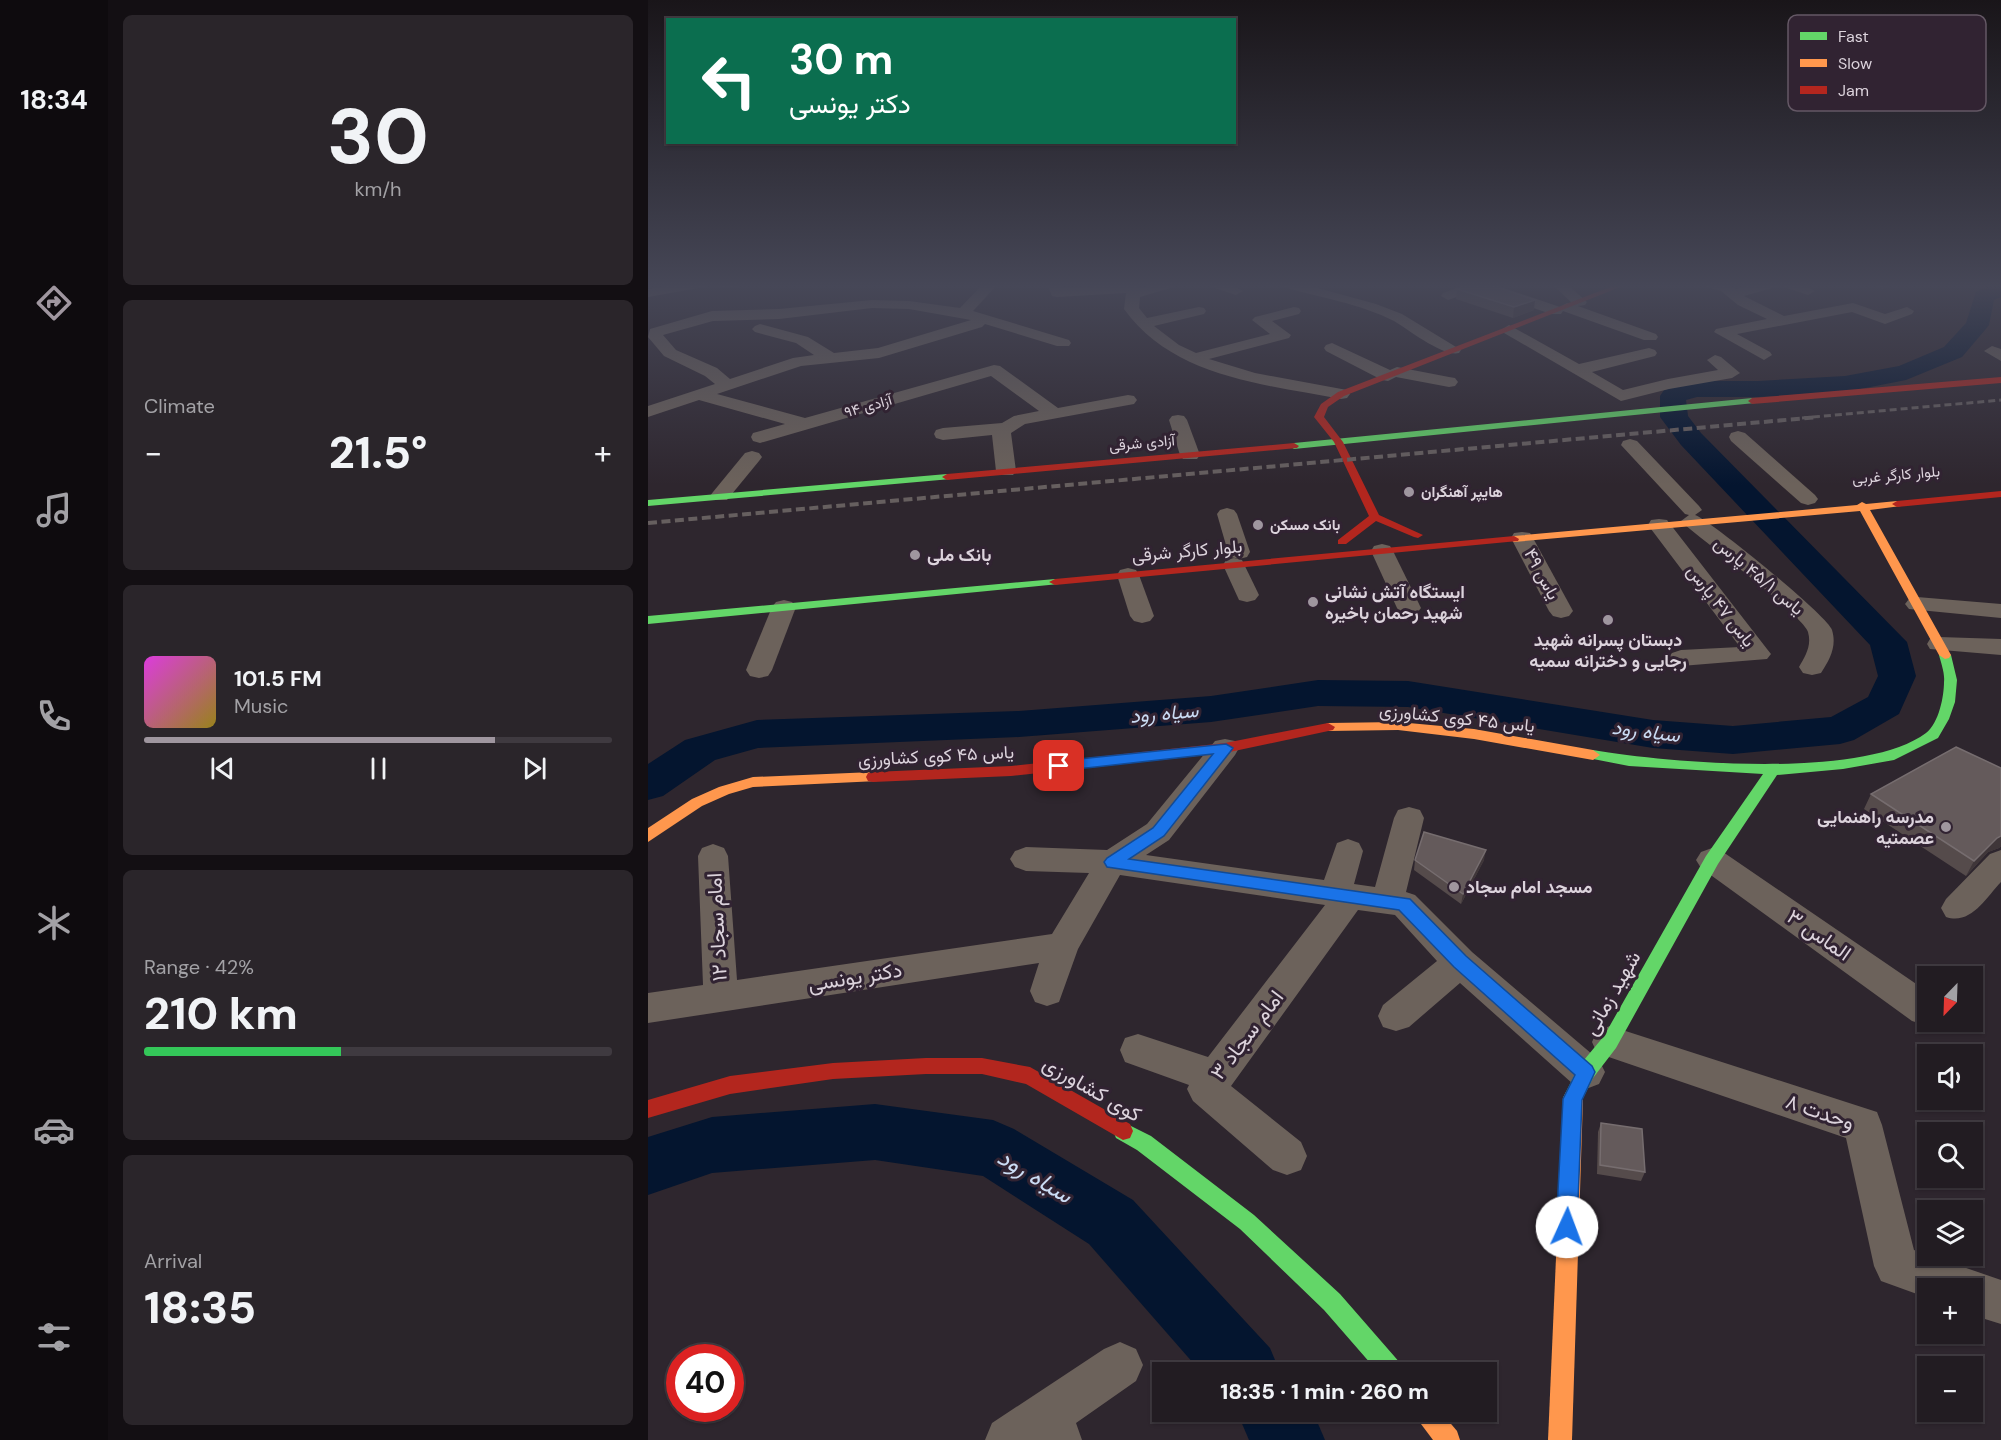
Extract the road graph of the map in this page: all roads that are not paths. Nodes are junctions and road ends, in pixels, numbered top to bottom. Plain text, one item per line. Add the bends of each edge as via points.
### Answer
1 (820, 351) edge
2 (885, 351) edge
3 (1177, 351) edge
4 (1219, 351) edge
5 (1340, 351) edge
6 (1450, 351) edge
7 (1545, 351) edge
8 (1632, 351) edge
9 (1757, 351) edge
10 (670, 353) joint
11 (1764, 355) dead end
12 (648, 358) edge
13 (831, 358) junction
14 (1191, 359) junction
15 (1715, 360) dead end
16 (1577, 370) junction
17 (1393, 374) junction
18 (2001, 380) edge
19 (1449, 382) dead end
20 (729, 386) junction
21 (1341, 394) junction
22 (699, 395) junction
23 (1128, 400) dead end
24 (648, 412) edge
25 (1055, 414) junction
26 (1178, 420) dead end
27 (806, 424) junction
28 (1005, 428) junction
29 (944, 434) dead end
30 (760, 437) dead end
31 (1738, 437) dead end
32 (1338, 442) junction
33 (1630, 445) dead end
34 (1190, 455) junction
35 (752, 457) dead end
36 (1006, 471) junction
37 (2001, 483) edge
38 (2001, 494) edge
39 (720, 496) junction
40 (648, 502) edge
41 (1803, 504) junction
42 (1862, 506) junction
43 (1227, 514) dead end
44 (1692, 516) junction
45 (1375, 517) junction
46 (1659, 525) junction
47 (1418, 535) junction
48 (1522, 538) junction
49 (1342, 542) junction
50 (1382, 551) junction
51 (1237, 559) junction
52 (1041, 569) dead end
53 (1128, 575) junction
54 (1247, 595) dead end
55 (1917, 604) junction
56 (784, 607) junction
57 (1409, 608) dead end
58 (1561, 611) dead end
59 (2001, 611) edge
60 (1142, 615) dead end
61 (648, 620) edge
62 (1939, 644) junction
63 (2001, 647) edge
64 (1680, 658) dead end
65 (1812, 668) dead end
66 (759, 670) dead end
67 (1226, 748) junction
68 (1773, 770) junction
69 (1409, 818) dead end
70 (653, 832) edge
71 (1348, 851) dead end
72 (713, 856) dead end
73 (1026, 859) dead end
74 (1712, 860) junction
75 (1112, 862) junction
76 (2001, 862) edge
77 (1343, 896) junction
78 (1387, 902) junction
79 (1957, 908) dead end
80 (1062, 946) junction
81 (1460, 962) junction
82 (1047, 991) dead end
83 (721, 997) junction
84 (1917, 1004) edge
85 (648, 1008) edge
86 (1396, 1016) dead end
87 (1610, 1042) junction
88 (1138, 1050) dead end
89 (1586, 1072) junction
90 (1215, 1077) junction
91 (648, 1109) edge
92 (1287, 1156) dead end
93 (1931, 1278) edge
94 (1983, 1296) edge
95 (2001, 1302) edge
96 (1384, 1362) edge
97 (1120, 1365) dead end
98 (1434, 1422) edge
99 (1053, 1427) edge
100 (1009, 1440) edge
101 (1448, 1440) edge
102 (1560, 1440) edge

1 - 13 street
2 - 13 street
3 - 14 street
4 - 14 street
5 - 17 street
6 - 17 street
7 - 16 street
8 - 16 street
9 - 11 street
10 - 12 street
10 - 20 street via 711,372
13 - 20 street via 799,361
14 - 21 street via 1233,372
15 - 16 street via 1732,373 1621,396
17 - 19 street
17 - 21 street
18 - 32 street, آزادی شرقی
20 - 22 street
21 - 32 street via 1324,406 1319,417
22 - 24 street
22 - 27 street
23 - 25 street
25 - 27 street, آزادی ۹۴ via 994,370
25 - 28 street via 1020,420
26 - 34 street
27 - 30 street, آزادی ۹۴
28 - 29 street
28 - 36 street via 1001,431
31 - 41 street
32 - 34 street, آزادی شرقی
32 - 45 street
33 - 44 street, یاس ۴۵/۱ پارس
34 - 36 street, آزادی شرقی
35 - 39 street
36 - 39 street, آزادی شرقی
37 - 41 street, بلوار کارگر غربی
38 - 42 street, بلوار کارگر غربی
39 - 40 street, آزادی شرقی
41 - 42 street, بلوار کارگر غربی
41 - 44 street, بلوار کارگر شرقی via 1717,508
41 - 44 street, بلوار کارگر شرقی via 1728,518
42 - 55 street, یاس ۴۵ کوی کشاورزی
43 - 51 street
44 - 46 street, بلوار کارگر شرقی
44 - 47 street, بلوار کارگر شرقی
44 - 65 street, یاس ۴۵/۱ پارس via 1820,629 1822,648
45 - 47 street
45 - 49 street
46 - 48 street, بلوار کارگر شرقی
46 - 64 street, یاس ۴۷ پارس via 1758,654
47 - 49 street, بلوار کارگر شرقی
48 - 50 street, بلوار کارگر شرقی
48 - 58 street, یاس ۴۹
49 - 51 street, بلوار کارگر شرقی
50 - 51 street, بلوار کارگر شرقی
50 - 57 street
51 - 52 street, بلوار کارگر شرقی
51 - 53 street, بلوار کارگر شرقی
51 - 54 street
53 - 56 street, بلوار کارگر شرقی via 1006,579
53 - 60 street
55 - 59 street
55 - 62 street, یاس ۴۵ کوی کشاورزی
56 - 61 street, بلوار کارگر شرقی
56 - 66 street
62 - 63 street
62 - 68 street, یاس ۴۵ کوی کشاورزی via 1951,680 1938,737 1894,755
67 - 68 street, یاس ۴۵ کوی کشاورزی via 1320,727 1398,726 1474,734 1629,761
67 - 70 street, یاس ۴۵ کوی کشاورزی via 1011,771 753,782 730,786 683,808
67 - 75 street via 1158,832
68 - 74 street, شهید زمانی
69 - 78 street
71 - 77 street
72 - 83 street, امام سجاد ۱۲
73 - 75 street
74 - 84 street, الماس ۳
74 - 87 street, شهید زمانی
75 - 77 street
75 - 80 street
76 - 79 street
77 - 78 street
77 - 90 street, امام سجاد ۳
78 - 81 street via 1404,904
80 - 82 street
80 - 83 street, دکتر یونسی
81 - 86 street
81 - 89 street
83 - 85 street, دکتر یونسی
87 - 89 street, شهید زمانی
87 - 93 street, وحدت ۸ via 1863,1125 1896,1266
88 - 90 street
89 - 102 street, شهید زمانی via 1573,1099 1570,1132
90 - 92 street, امام سجاد ۳ via 1206,1089
91 - 96 street, کوی کشاورزی via 730,1085 833,1071 982,1066 1030,1076 1144,1143 1247,1222 1332,1302
94 - 95 street
97 - 99 street
98 - 101 street
99 - 100 street

